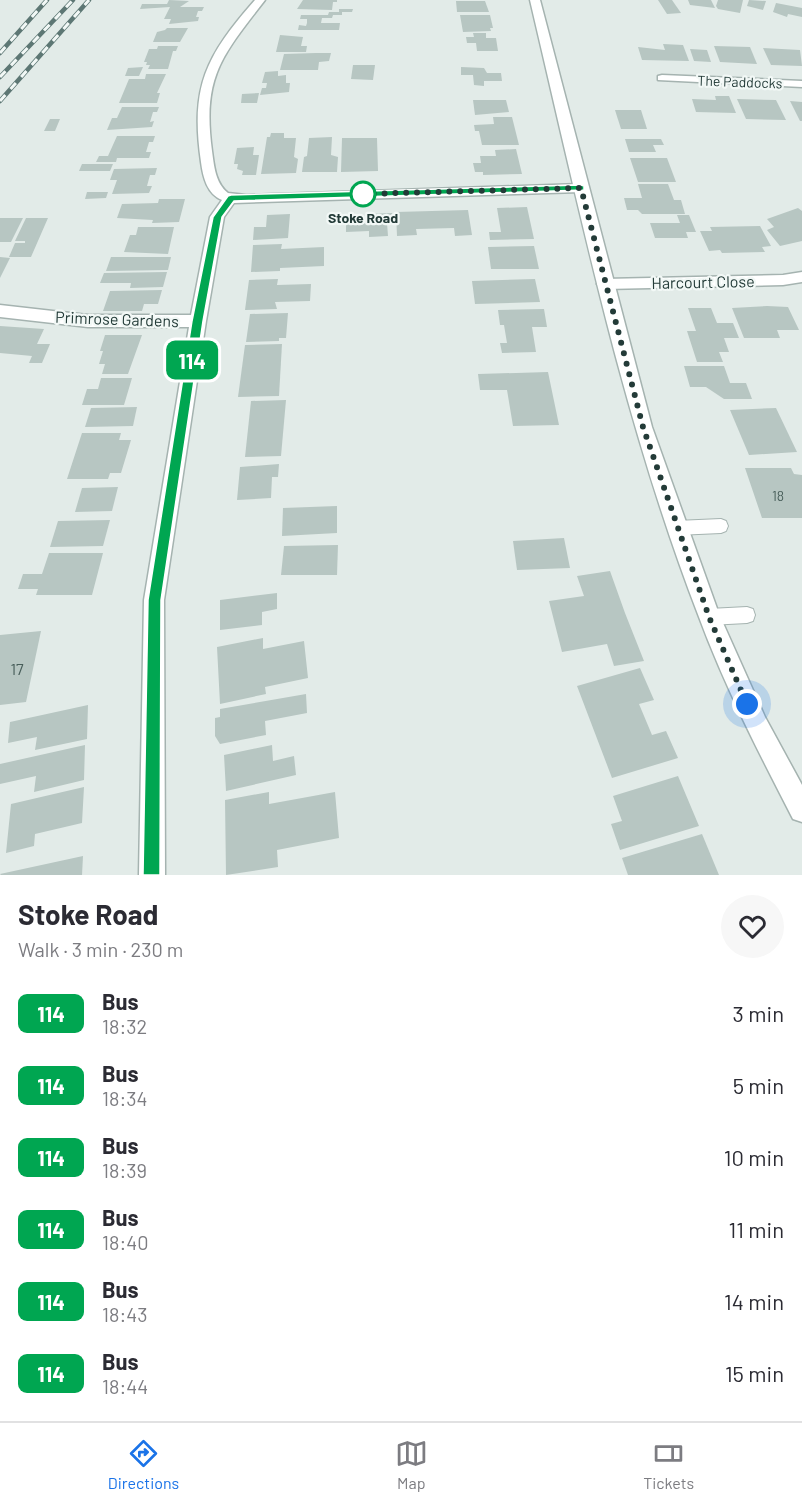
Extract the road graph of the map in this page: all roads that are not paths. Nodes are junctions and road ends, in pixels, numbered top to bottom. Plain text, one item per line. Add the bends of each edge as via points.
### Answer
1 (260, 0) edge
2 (535, 0) edge
3 (662, 78) dead end
4 (802, 84) edge
5 (581, 188) junction
6 (231, 198) junction
7 (802, 277) edge
8 (604, 284) junction
9 (0, 311) edge
10 (198, 321) junction
11 (721, 526) dead end
12 (676, 528) junction
13 (747, 615) dead end
14 (709, 617) junction
15 (802, 810) edge
16 (152, 875) edge

1 - 6 street via 212,63 202,99 210,177 221,195
2 - 5 street
3 - 4 street, The Paddocks via 679,84
5 - 6 street
5 - 8 street
6 - 10 street via 218,217
7 - 8 street, Harcourt Close
8 - 12 street via 643,427
9 - 10 street, Primrose Gardens via 88,321
10 - 16 street via 154,600
11 - 12 lane
12 - 14 street
13 - 14 lane
14 - 15 street via 757,725

